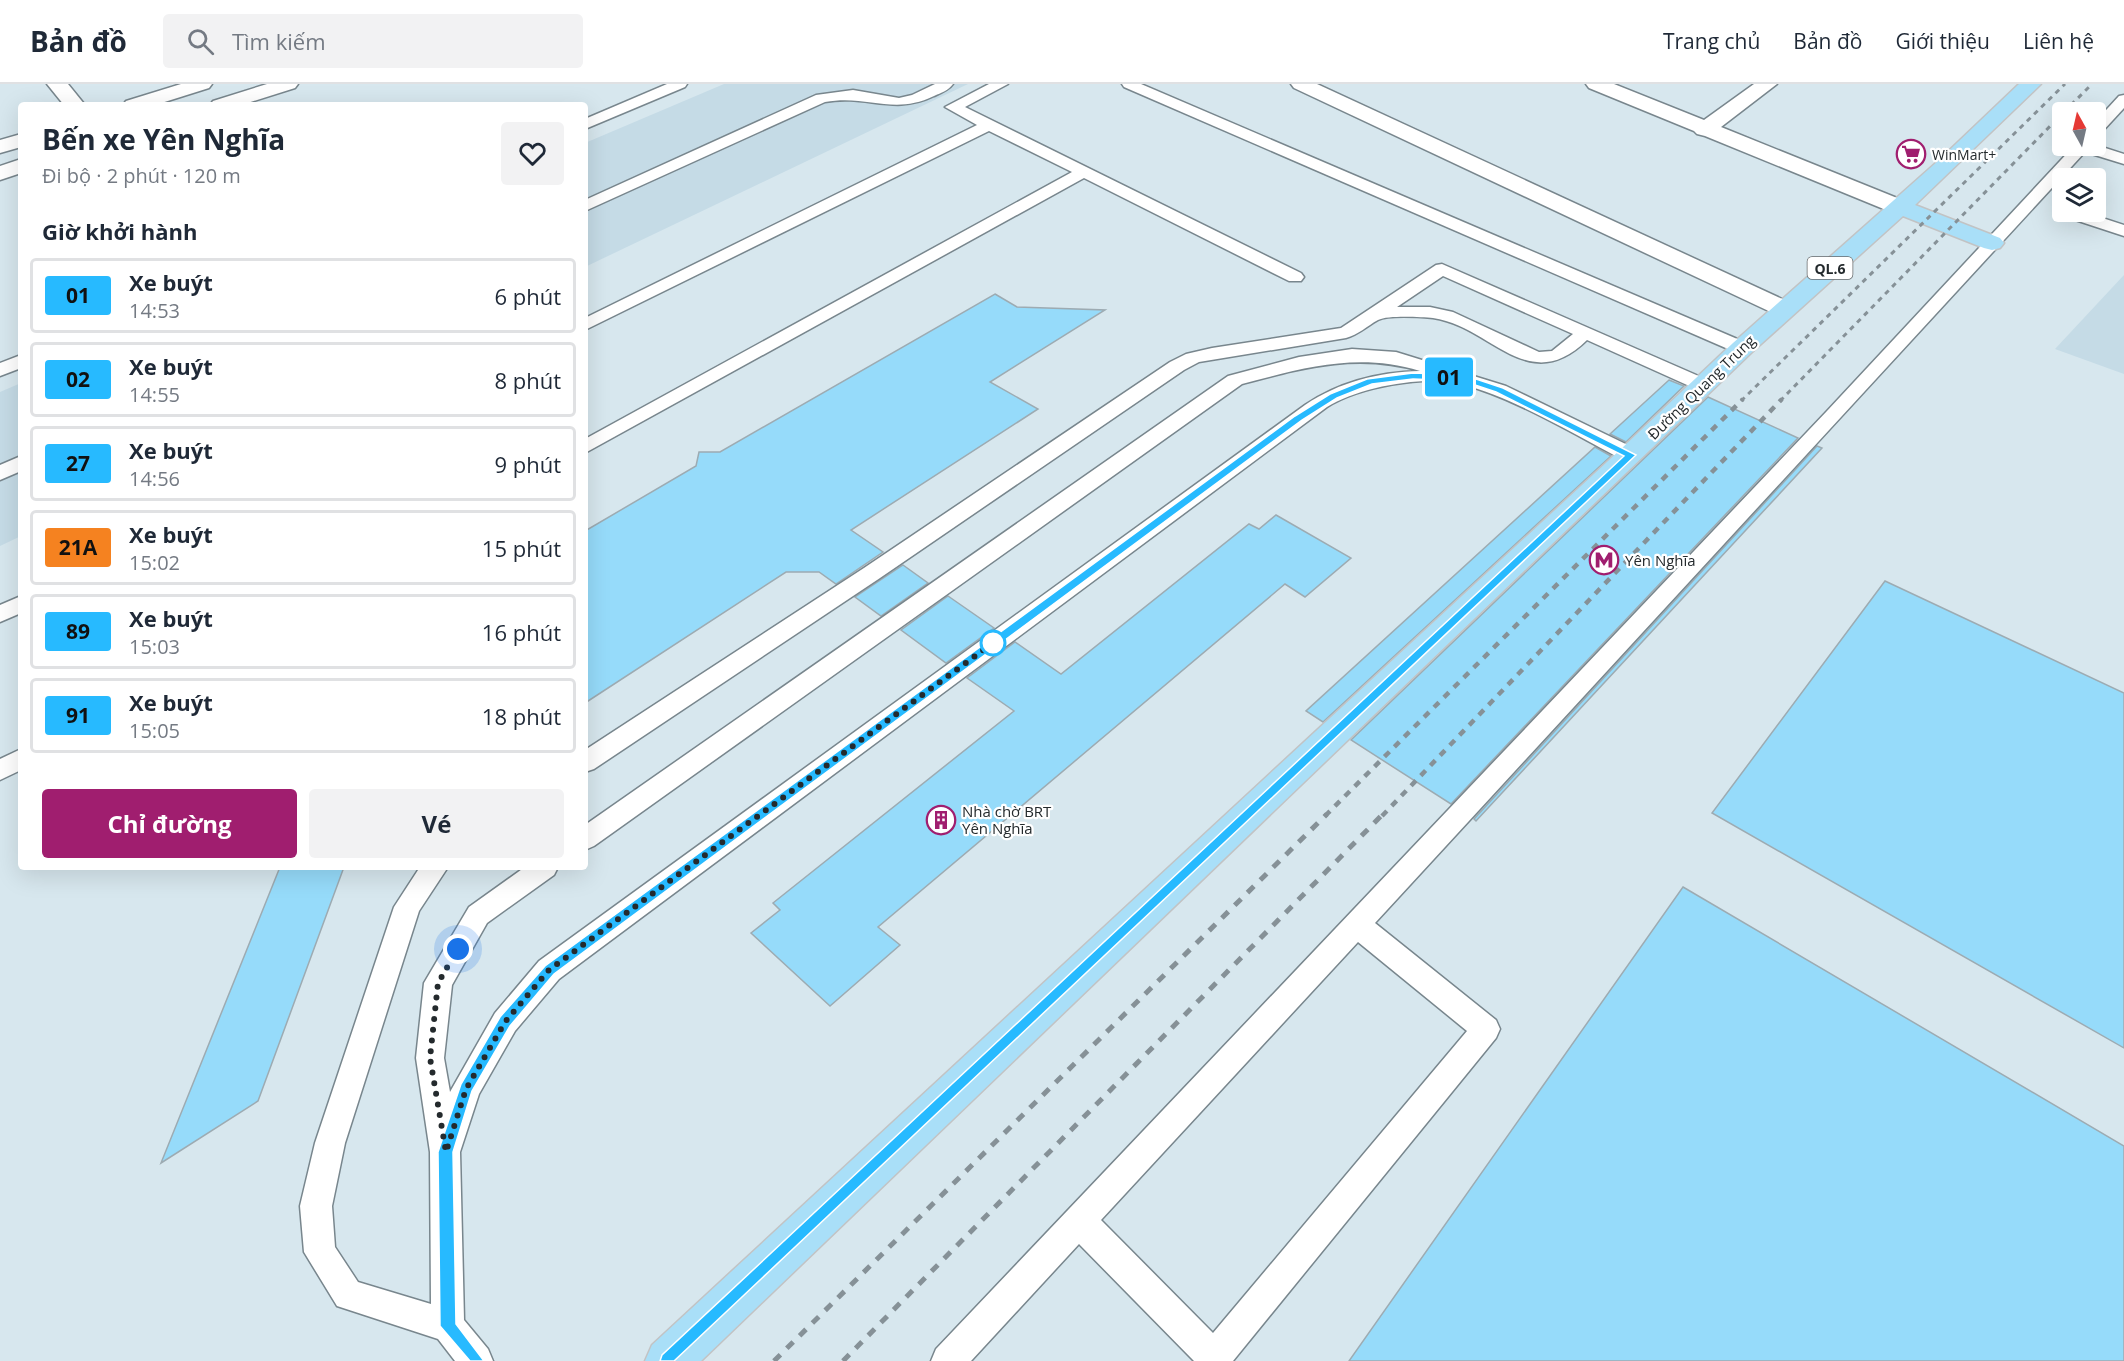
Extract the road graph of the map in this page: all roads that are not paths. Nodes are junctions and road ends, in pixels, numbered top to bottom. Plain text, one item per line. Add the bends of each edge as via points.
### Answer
1 (57, 84) edge
2 (202, 84) edge
3 (288, 84) edge
4 (680, 84) edge
5 (946, 84) edge
6 (1001, 84) edge
7 (1129, 84) edge
8 (1301, 84) edge
9 (1596, 84) edge
10 (1767, 84) edge
11 (2031, 84) edge
12 (2124, 99) edge
13 (72, 102) edge
14 (143, 102) edge
15 (230, 102) edge
16 (2106, 119) edge
17 (588, 123) edge
18 (989, 124) junction
19 (1704, 130) junction
20 (18, 141) edge
21 (0, 147) edge
22 (2106, 153) edge
23 (2073, 156) edge
24 (2124, 159) edge
25 (18, 167) edge
26 (1084, 172) junction
27 (0, 173) edge
28 (2034, 198) junction
29 (588, 205) edge
30 (2052, 205) edge
31 (1899, 207) junction
32 (2098, 222) edge
33 (2124, 231) edge
34 (1992, 243) junction
35 (1295, 277) dead end
36 (1784, 309) junction
37 (1378, 313) junction
38 (588, 324) edge
39 (1585, 332) junction
40 (1742, 348) junction
41 (18, 362) edge
42 (0, 370) edge
43 (1464, 378) junction
44 (1703, 385) junction
45 (588, 445) edge
46 (1631, 455) junction
47 (18, 464) edge
48 (0, 473) edge
49 (18, 605) edge
50 (0, 614) edge
51 (588, 760) edge
52 (18, 761) edge
53 (0, 770) edge
54 (588, 837) edge
55 (432, 870) edge
56 (542, 870) edge
57 (1356, 924) junction
58 (446, 1152) junction
59 (1079, 1221) junction
60 (448, 1326) junction
61 (1216, 1359) edge
62 (476, 1361) edge
63 (668, 1361) edge
64 (948, 1361) edge

1 - 13 street
2 - 14 street
3 - 15 street
4 - 17 lane
5 - 29 lane via 917,99 899,102 842,94 820,98
6 - 18 lane via 953,107
7 - 40 lane
8 - 36 street
9 - 19 street
10 - 19 street
11 - 31 highway, Đường Quang Trung / QL.6
12 - 16 lane
18 - 26 lane
18 - 38 lane
19 - 31 street
20 - 21 street
22 - 24 lane
23 - 28 lane
25 - 27 street
26 - 35 lane
26 - 45 lane
28 - 30 lane
28 - 34 lane
31 - 34 highway
31 - 36 highway, Đường Quang Trung / QL.6
32 - 33 lane
34 - 57 lane
36 - 40 highway, Đường Quang Trung / QL.6
37 - 39 lane via 1446,315 1519,350 1548,358 1563,352
37 - 39 lane via 1442,269
37 - 51 lane via 1346,333 1212,354 1177,366
39 - 44 lane
40 - 44 highway, Đường Quang Trung / QL.6
41 - 42 lane
43 - 46 lane via 1499,390
43 - 54 lane via 1396,358 1352,355 1299,363 1235,380
43 - 58 lane via 1413,376 1370,381 1334,396 1298,418 549,970 505,1022 466,1089
44 - 46 highway, Đường Quang Trung / QL.6
46 - 63 highway, Đường Quang Trung / QL.6
47 - 48 lane
49 - 50 lane
52 - 53 lane
55 - 60 lane via 407,907 330,1143 316,1206 320,1252 348,1295
56 - 58 lane via 478,915 438,983 430,1058
57 - 59 lane
57 - 61 lane via 1486,1029
58 - 60 lane
59 - 61 lane
59 - 64 lane
60 - 62 lane

